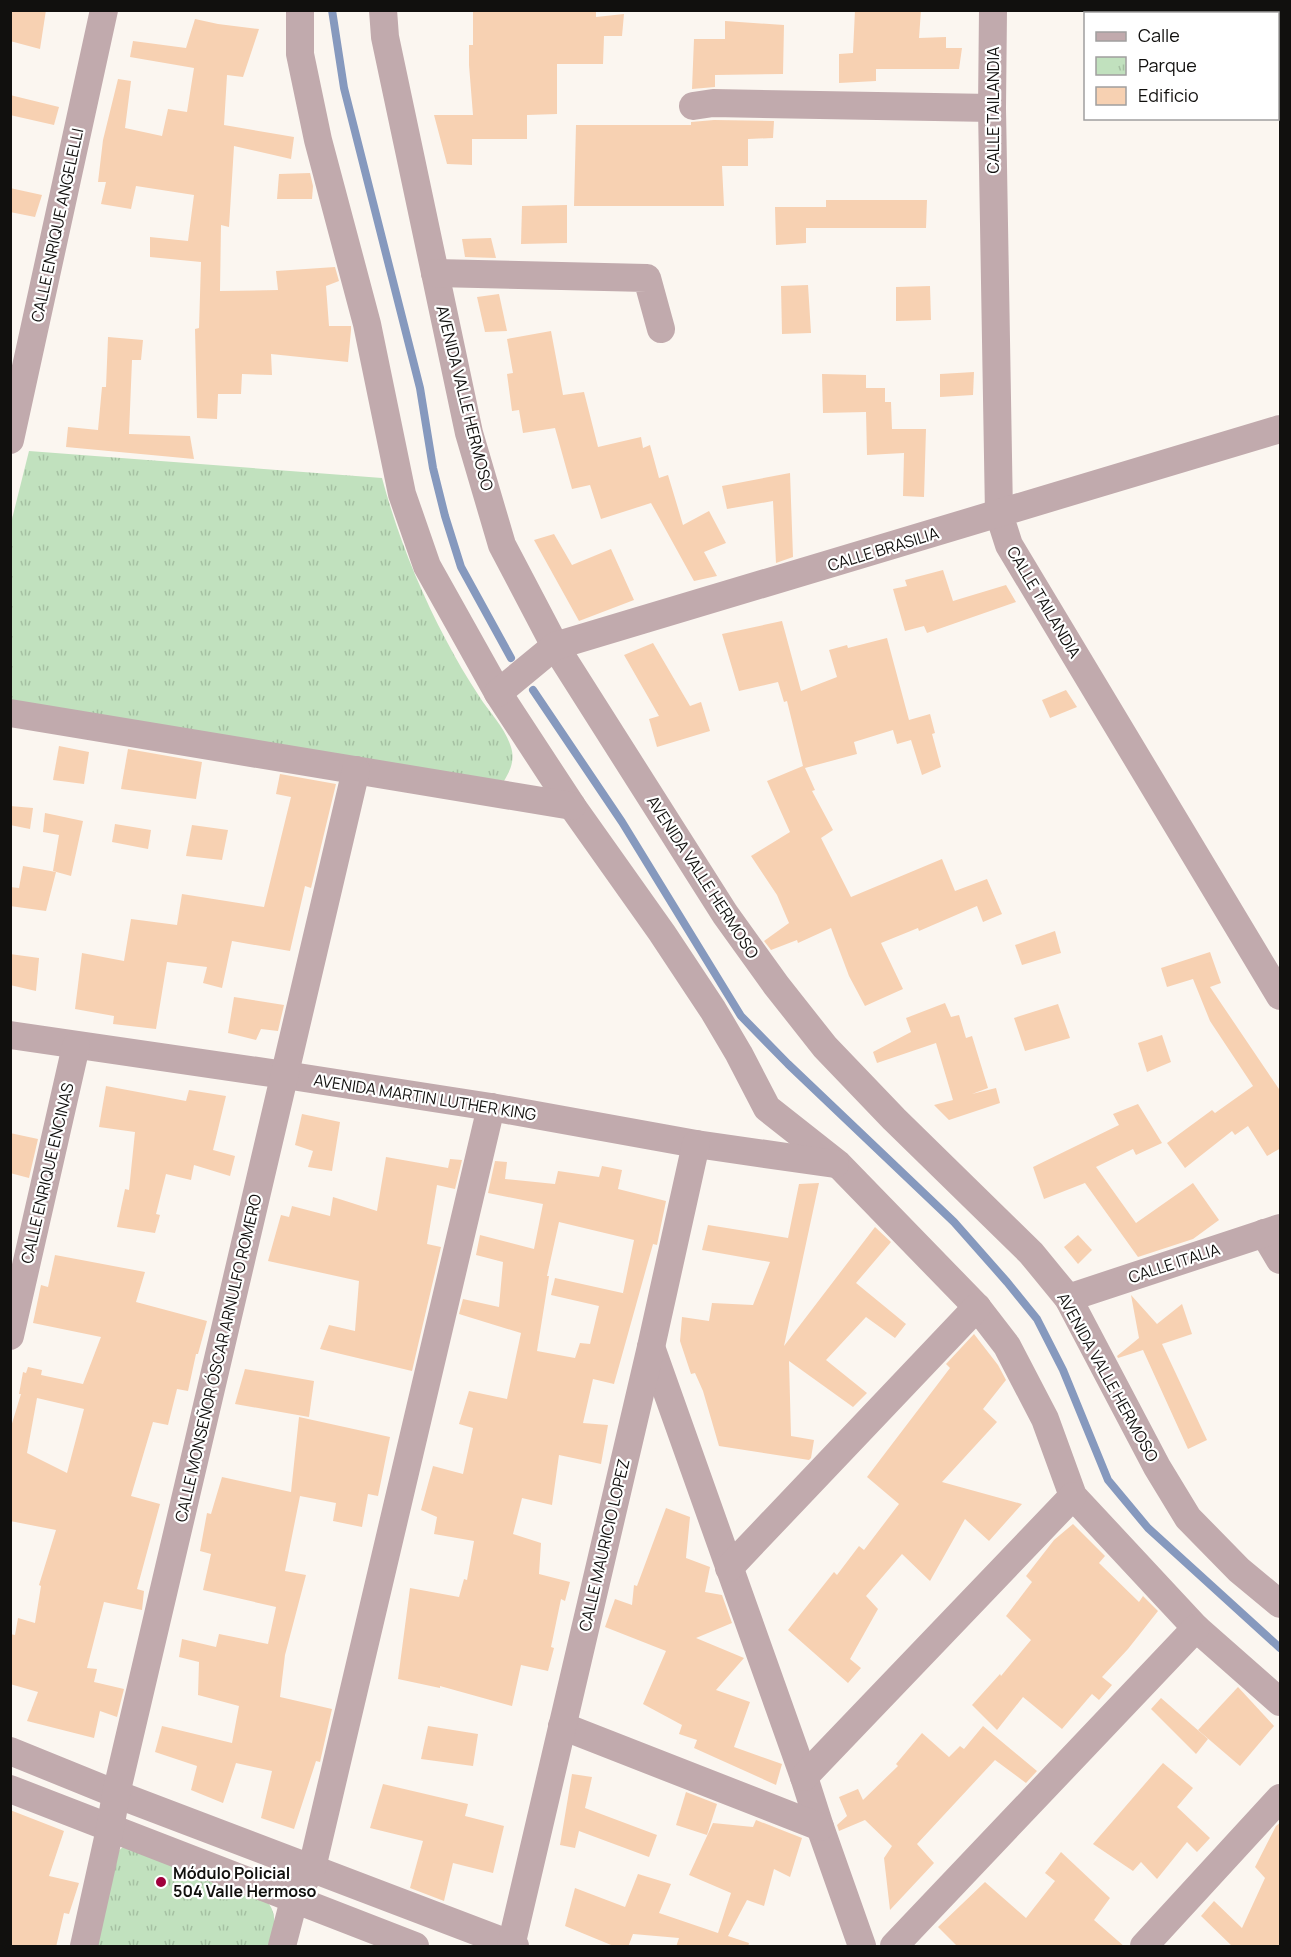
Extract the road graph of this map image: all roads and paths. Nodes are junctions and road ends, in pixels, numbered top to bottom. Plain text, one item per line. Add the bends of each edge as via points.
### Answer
1 (104, 10) edge
2 (300, 10) edge
3 (383, 10) edge
4 (993, 10) edge
5 (693, 106) dead end
6 (992, 108) junction
7 (435, 273) junction
8 (661, 329) dead end
9 (1281, 429) edge
10 (10, 440) edge
11 (999, 514) junction
12 (555, 646) junction
13 (498, 693) junction
14 (10, 713) edge
15 (356, 770) junction
16 (572, 806) junction
17 (1281, 996) edge
18 (10, 1035) edge
19 (76, 1046) junction
20 (285, 1075) junction
21 (491, 1107) junction
22 (696, 1144) junction
23 (838, 1164) junction
24 (1273, 1230) edge
25 (1281, 1260) edge
26 (1068, 1298) junction
27 (977, 1307) junction
28 (10, 1336) edge
29 (651, 1347) junction
30 (1073, 1496) junction
31 (729, 1568) junction
32 (1281, 1604) edge
33 (1196, 1628) junction
34 (1281, 1702) edge
35 (562, 1726) junction
36 (10, 1751) edge
37 (804, 1777) junction
38 (10, 1789) edge
39 (116, 1794) junction
40 (1281, 1798) edge
41 (820, 1827) junction
42 (110, 1829) junction
43 (312, 1868) junction
44 (294, 1900) junction
45 (513, 1946) edge
46 (84, 1947) edge
47 (282, 1947) edge
48 (415, 1947) edge
49 (862, 1947) edge
50 (894, 1947) edge
51 (1144, 1947) edge

1 - 10 street, CALLE ENRIQUE ANGELELLI
2 - 13 street via 300,54 367,324 402,494 427,566
3 - 7 street, AVENIDA VALLE HERMOSO via 385,37
4 - 6 street, CALLE TAILANDIA
5 - 6 street via 713,103
6 - 11 street, CALLE TAILANDIA
7 - 8 street via 647,278
7 - 12 street, AVENIDA VALLE HERMOSO via 469,432 502,544
9 - 11 street, CALLE BRASILIA
11 - 12 street, CALLE BRASILIA
11 - 17 street, CALLE TAILANDIA via 1009,545
12 - 13 street, CALLE BRASILIA
12 - 26 street, AVENIDA VALLE HERMOSO via 724,914 776,985 825,1047 1031,1253
13 - 16 street
14 - 15 street
15 - 16 street
15 - 20 street, CALLE MONSEÑOR ÓSCAR ARNULFO ROMERO
16 - 23 street via 713,1010 767,1108
18 - 19 street, AVENIDA MARTIN LUTHER KING
19 - 20 street, AVENIDA MARTIN LUTHER KING
19 - 28 street, CALLE ENRIQUE ENCINAS
20 - 21 street, AVENIDA MARTIN LUTHER KING
20 - 39 street, CALLE MONSEÑOR ÓSCAR ARNULFO ROMERO
21 - 22 street, AVENIDA MARTIN LUTHER KING
21 - 43 street
22 - 23 street, AVENIDA MARTIN LUTHER KING
22 - 29 street, CALLE MAURICIO LOPEZ
23 - 27 street
24 - 25 street
24 - 26 street, CALLE ITALIA
26 - 32 street, AVENIDA VALLE HERMOSO via 1188,1518 1239,1570
27 - 30 street via 1007,1346 1044,1419
27 - 31 street
29 - 31 street
29 - 35 street, CALLE MAURICIO LOPEZ
30 - 33 street
30 - 37 street
31 - 37 street
33 - 34 street
33 - 50 street
35 - 41 street
35 - 45 street, CALLE MAURICIO LOPEZ
36 - 39 street
37 - 41 street
38 - 42 street
39 - 42 street, CALLE MONSEÑOR ÓSCAR ARNULFO ROMERO
39 - 43 street
40 - 51 street
41 - 49 street
42 - 44 street
42 - 46 street, CALLE MONSEÑOR ÓSCAR ARNULFO ROMERO
43 - 44 street
43 - 45 street
44 - 47 street
44 - 48 street

